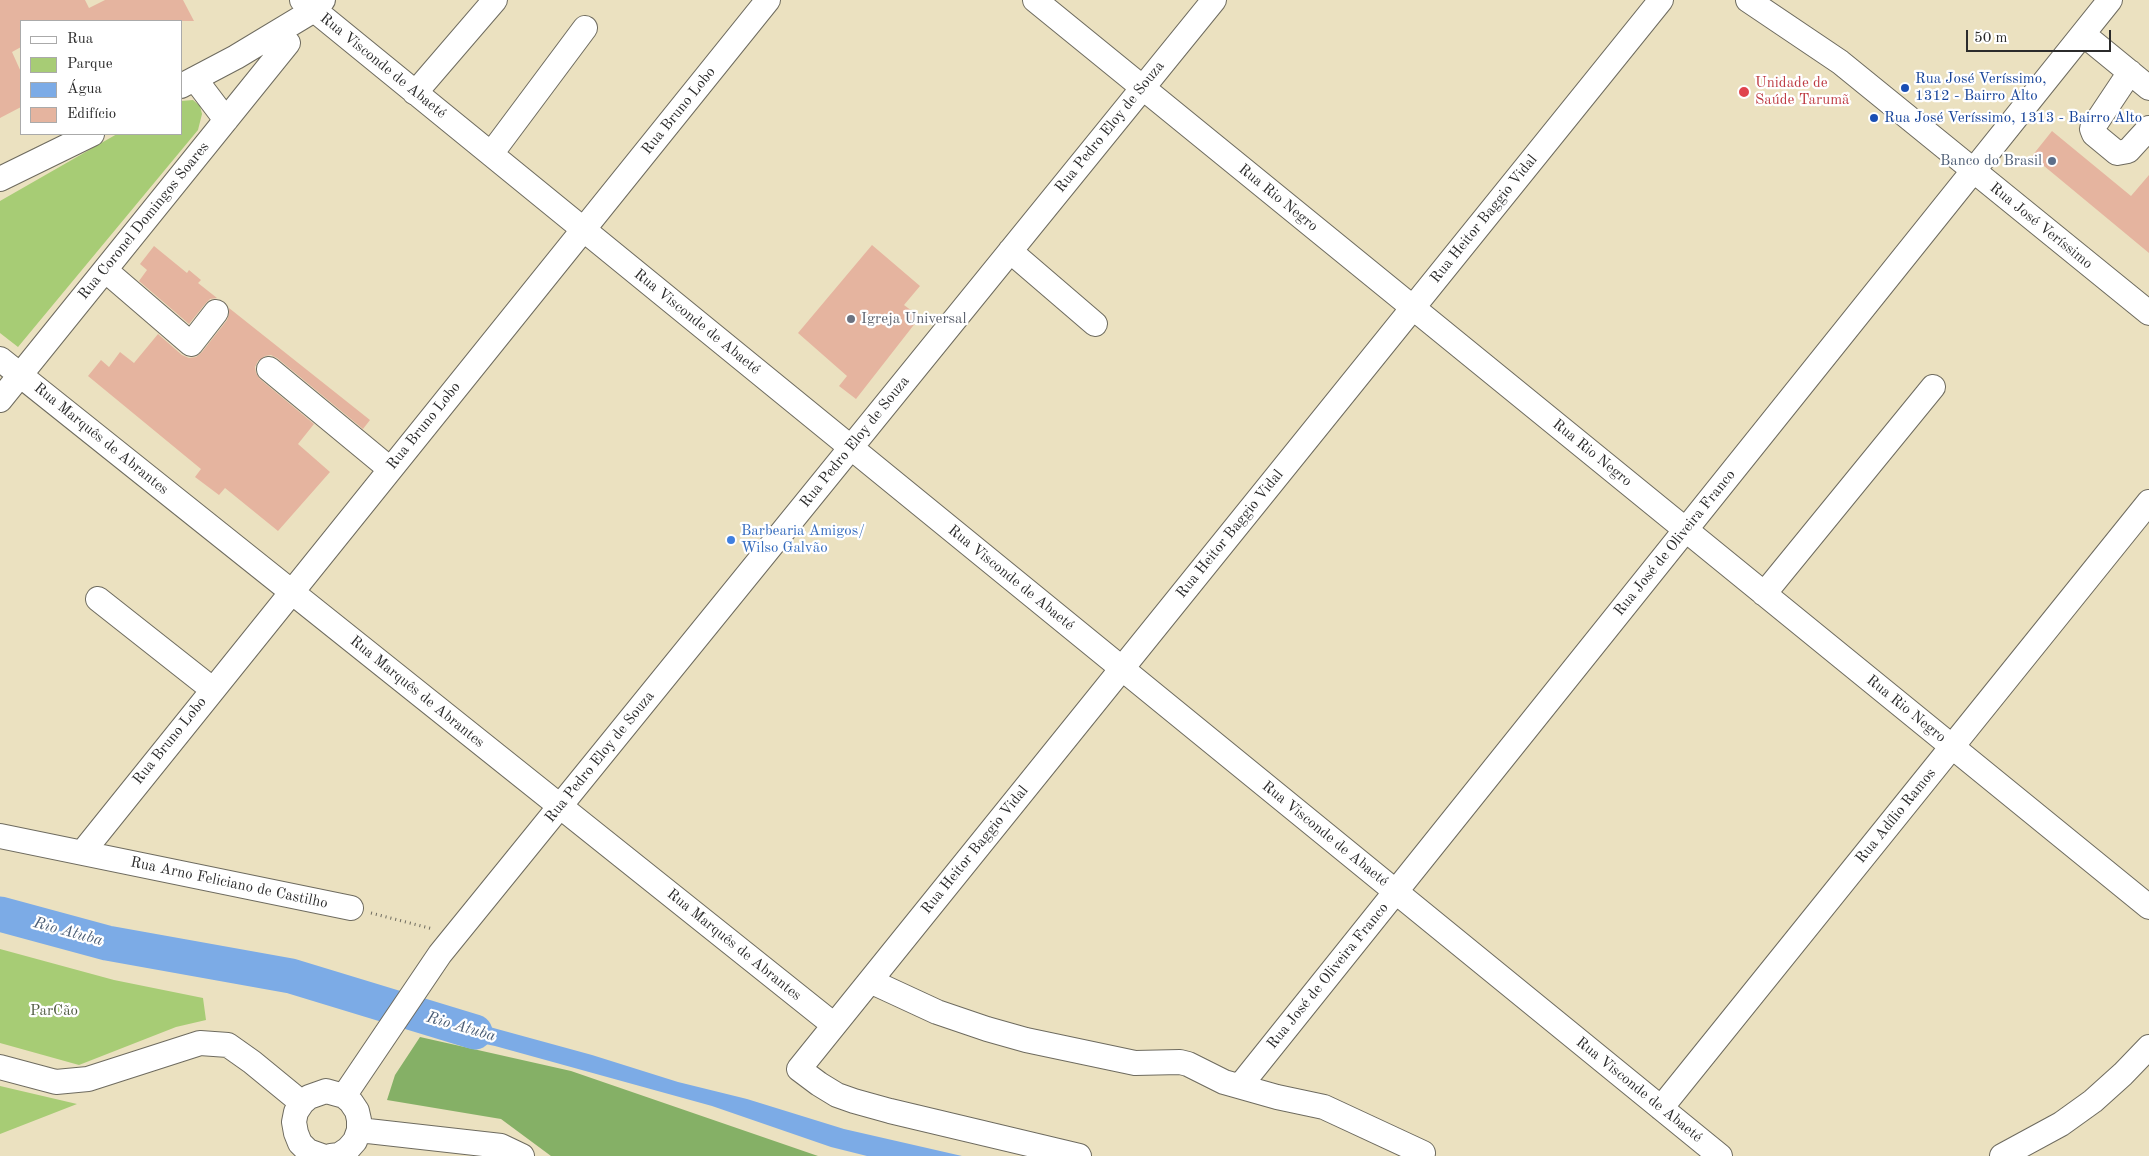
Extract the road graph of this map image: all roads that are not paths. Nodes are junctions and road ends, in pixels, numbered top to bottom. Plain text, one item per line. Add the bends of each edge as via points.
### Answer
1 (495, 0) edge
2 (768, 0) edge
3 (1035, 0) edge
4 (1214, 0) edge
5 (1661, 0) edge
6 (1748, 0) edge
7 (1776, 0) edge
8 (2110, 0) edge
9 (313, 4) edge
10 (585, 28) dead end
11 (2083, 34) junction
12 (288, 43) dead end
13 (1840, 62) junction
14 (2130, 72) junction
15 (188, 83) edge
16 (1143, 88) junction
17 (2149, 88) edge
18 (415, 93) junction
19 (226, 120) junction
20 (2149, 128) edge
21 (90, 135) edge
22 (490, 154) junction
23 (1973, 171) junction
24 (0, 179) edge
25 (583, 229) junction
26 (1010, 251) junction
27 (105, 270) junction
28 (1413, 307) junction
29 (216, 312) dead end
30 (2149, 313) edge
31 (1096, 324) dead end
32 (0, 359) edge
33 (270, 369) dead end
34 (20, 375) junction
35 (1933, 387) dead end
36 (0, 400) edge
37 (851, 448) junction
38 (390, 469) junction
39 (2149, 502) edge
40 (1686, 530) junction
41 (291, 591) junction
42 (1764, 594) junction
43 (98, 599) dead end
44 (1122, 668) junction
45 (212, 689) junction
46 (1952, 746) junction
47 (560, 806) junction
48 (0, 836) edge
49 (82, 853) junction
50 (1396, 892) junction
51 (2149, 907) edge
52 (351, 908) road end
53 (870, 981) junction
54 (834, 1025) junction
55 (2149, 1047) edge
56 (0, 1067) edge
57 (1240, 1086) junction
58 (344, 1096) junction
59 (302, 1103) junction
60 (1661, 1108) junction
61 (359, 1130) junction
62 (501, 1146) junction
63 (1424, 1153) dead end
64 (322, 1156) edge
65 (332, 1156) edge
66 (476, 1156) edge
67 (522, 1156) edge
68 (1080, 1156) edge
69 (1720, 1156) edge
70 (2002, 1156) edge

1 - 18 street
2 - 25 street, Rua Bruno Lobo
3 - 16 street, Rua Rio Negro
4 - 16 street, Rua Pedro Eloy de Souza
5 - 28 street, Rua Heitor Baggio Vidal
6 - 13 street, Rua José Veríssimo
7 - 13 street, Rua José Veríssimo
8 - 11 street, Rua José de Oliveira Franco
9 - 15 street via 236,57
9 - 18 street, Rua Visconde de Abaeté
10 - 22 street
11 - 14 street
11 - 23 street, Rua José de Oliveira Franco
12 - 19 street, Rua Coronel Domingos Soares
13 - 23 street, Rua José Veríssimo
14 - 17 street
14 - 20 street via 2092,129 2117,153 2128,151
15 - 19 street
16 - 26 street, Rua Pedro Eloy de Souza
16 - 28 street, Rua Rio Negro
18 - 22 street, Rua Visconde de Abaeté
19 - 27 street, Rua Coronel Domingos Soares
21 - 24 street
22 - 25 street, Rua Visconde de Abaeté
23 - 30 street, Rua José Veríssimo
23 - 40 street, Rua José de Oliveira Franco
25 - 37 street, Rua Visconde de Abaeté
25 - 38 street, Rua Bruno Lobo
26 - 31 street
26 - 37 street, Rua Pedro Eloy de Souza
27 - 29 street via 191,344
27 - 34 street, Rua Coronel Domingos Soares
28 - 40 street, Rua Rio Negro
28 - 44 street, Rua Heitor Baggio Vidal
32 - 34 street, Rua Marquês de Abrantes
33 - 38 street
34 - 36 street, Rua Coronel Domingos Soares
34 - 41 street, Rua Marquês de Abrantes
35 - 42 street
37 - 44 street, Rua Visconde de Abaeté
37 - 47 street, Rua Pedro Eloy de Souza
38 - 41 street, Rua Bruno Lobo
39 - 46 street, Rua Adílio Ramos
40 - 42 street, Rua Rio Negro
40 - 50 street, Rua José de Oliveira Franco
41 - 45 street, Rua Bruno Lobo
41 - 47 street, Rua Marquês de Abrantes
42 - 46 street, Rua Rio Negro
43 - 45 street
44 - 50 street, Rua Visconde de Abaeté
44 - 53 street, Rua Heitor Baggio Vidal
45 - 49 street, Rua Bruno Lobo
46 - 51 street, Rua Rio Negro
46 - 60 street, Rua Adílio Ramos
47 - 54 street, Rua Marquês de Abrantes
47 - 58 street, Rua Pedro Eloy de Souza via 440,954
48 - 49 street, Rua Arno Feliciano de Castilho
49 - 52 street, Rua Arno Feliciano de Castilho
50 - 57 street, Rua José de Oliveira Franco
50 - 60 street, Rua Visconde de Abaeté
53 - 54 street, Rua Heitor Baggio Vidal
53 - 57 street via 937,1012 987,1030 1135,1063 1180,1062
54 - 68 street, Rua Heitor Baggio Vidal via 799,1069 825,1088 890,1112
55 - 70 street via 2123,1074 2061,1124
56 - 59 street via 56,1082 88,1078 200,1043 228,1045
57 - 63 street via 1324,1107
58 - 59 street via 326,1091
58 - 61 street via 357,1111
59 - 64 street via 296,1112 296,1133 300,1143
60 - 69 street, Rua Visconde de Abaeté
61 - 62 street
61 - 65 street via 348,1149
62 - 66 street
62 - 67 street

